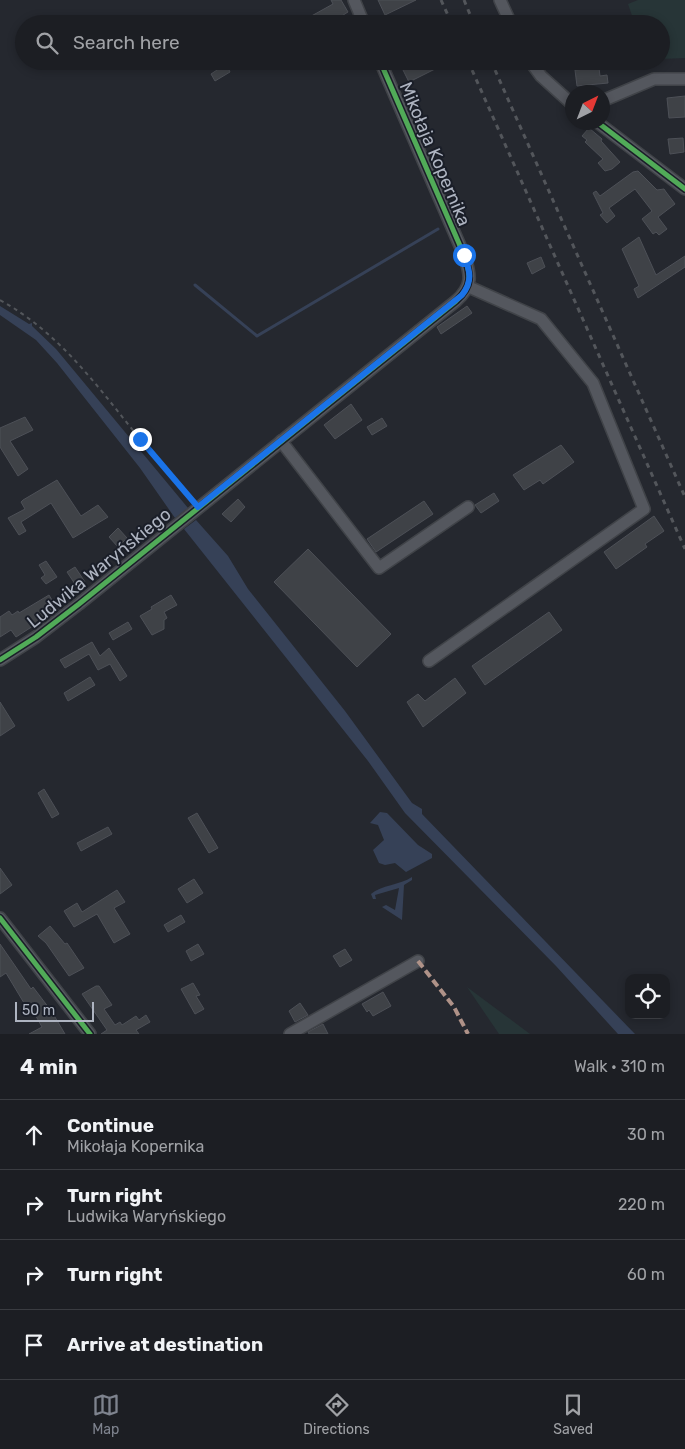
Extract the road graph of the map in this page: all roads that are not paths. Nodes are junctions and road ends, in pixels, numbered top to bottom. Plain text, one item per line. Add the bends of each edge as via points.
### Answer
1 (354, 0) edge
2 (500, 0) edge
3 (360, 15) edge
4 (507, 15) edge
5 (384, 70) edge
6 (537, 70) edge
7 (685, 79) edge
8 (610, 97) edge
9 (565, 98) edge
10 (608, 130) edge
11 (685, 189) edge
12 (469, 287) junction
13 (282, 441) junction
14 (468, 507) dead end
15 (0, 660) edge
16 (429, 660) dead end
17 (0, 918) edge
18 (418, 961) dead end
19 (90, 1034) edge
20 (290, 1034) edge

1 - 3 street
2 - 4 street
5 - 12 street, Mikołaja Kopernika via 470,270
6 - 9 street
7 - 8 street via 654,78
10 - 11 street
12 - 13 street, Ludwika Waryńskiego via 456,301
12 - 16 street via 541,319 593,382 644,509
13 - 14 street via 379,568
13 - 15 street, Ludwika Waryńskiego via 58,621
17 - 19 street
18 - 20 street

